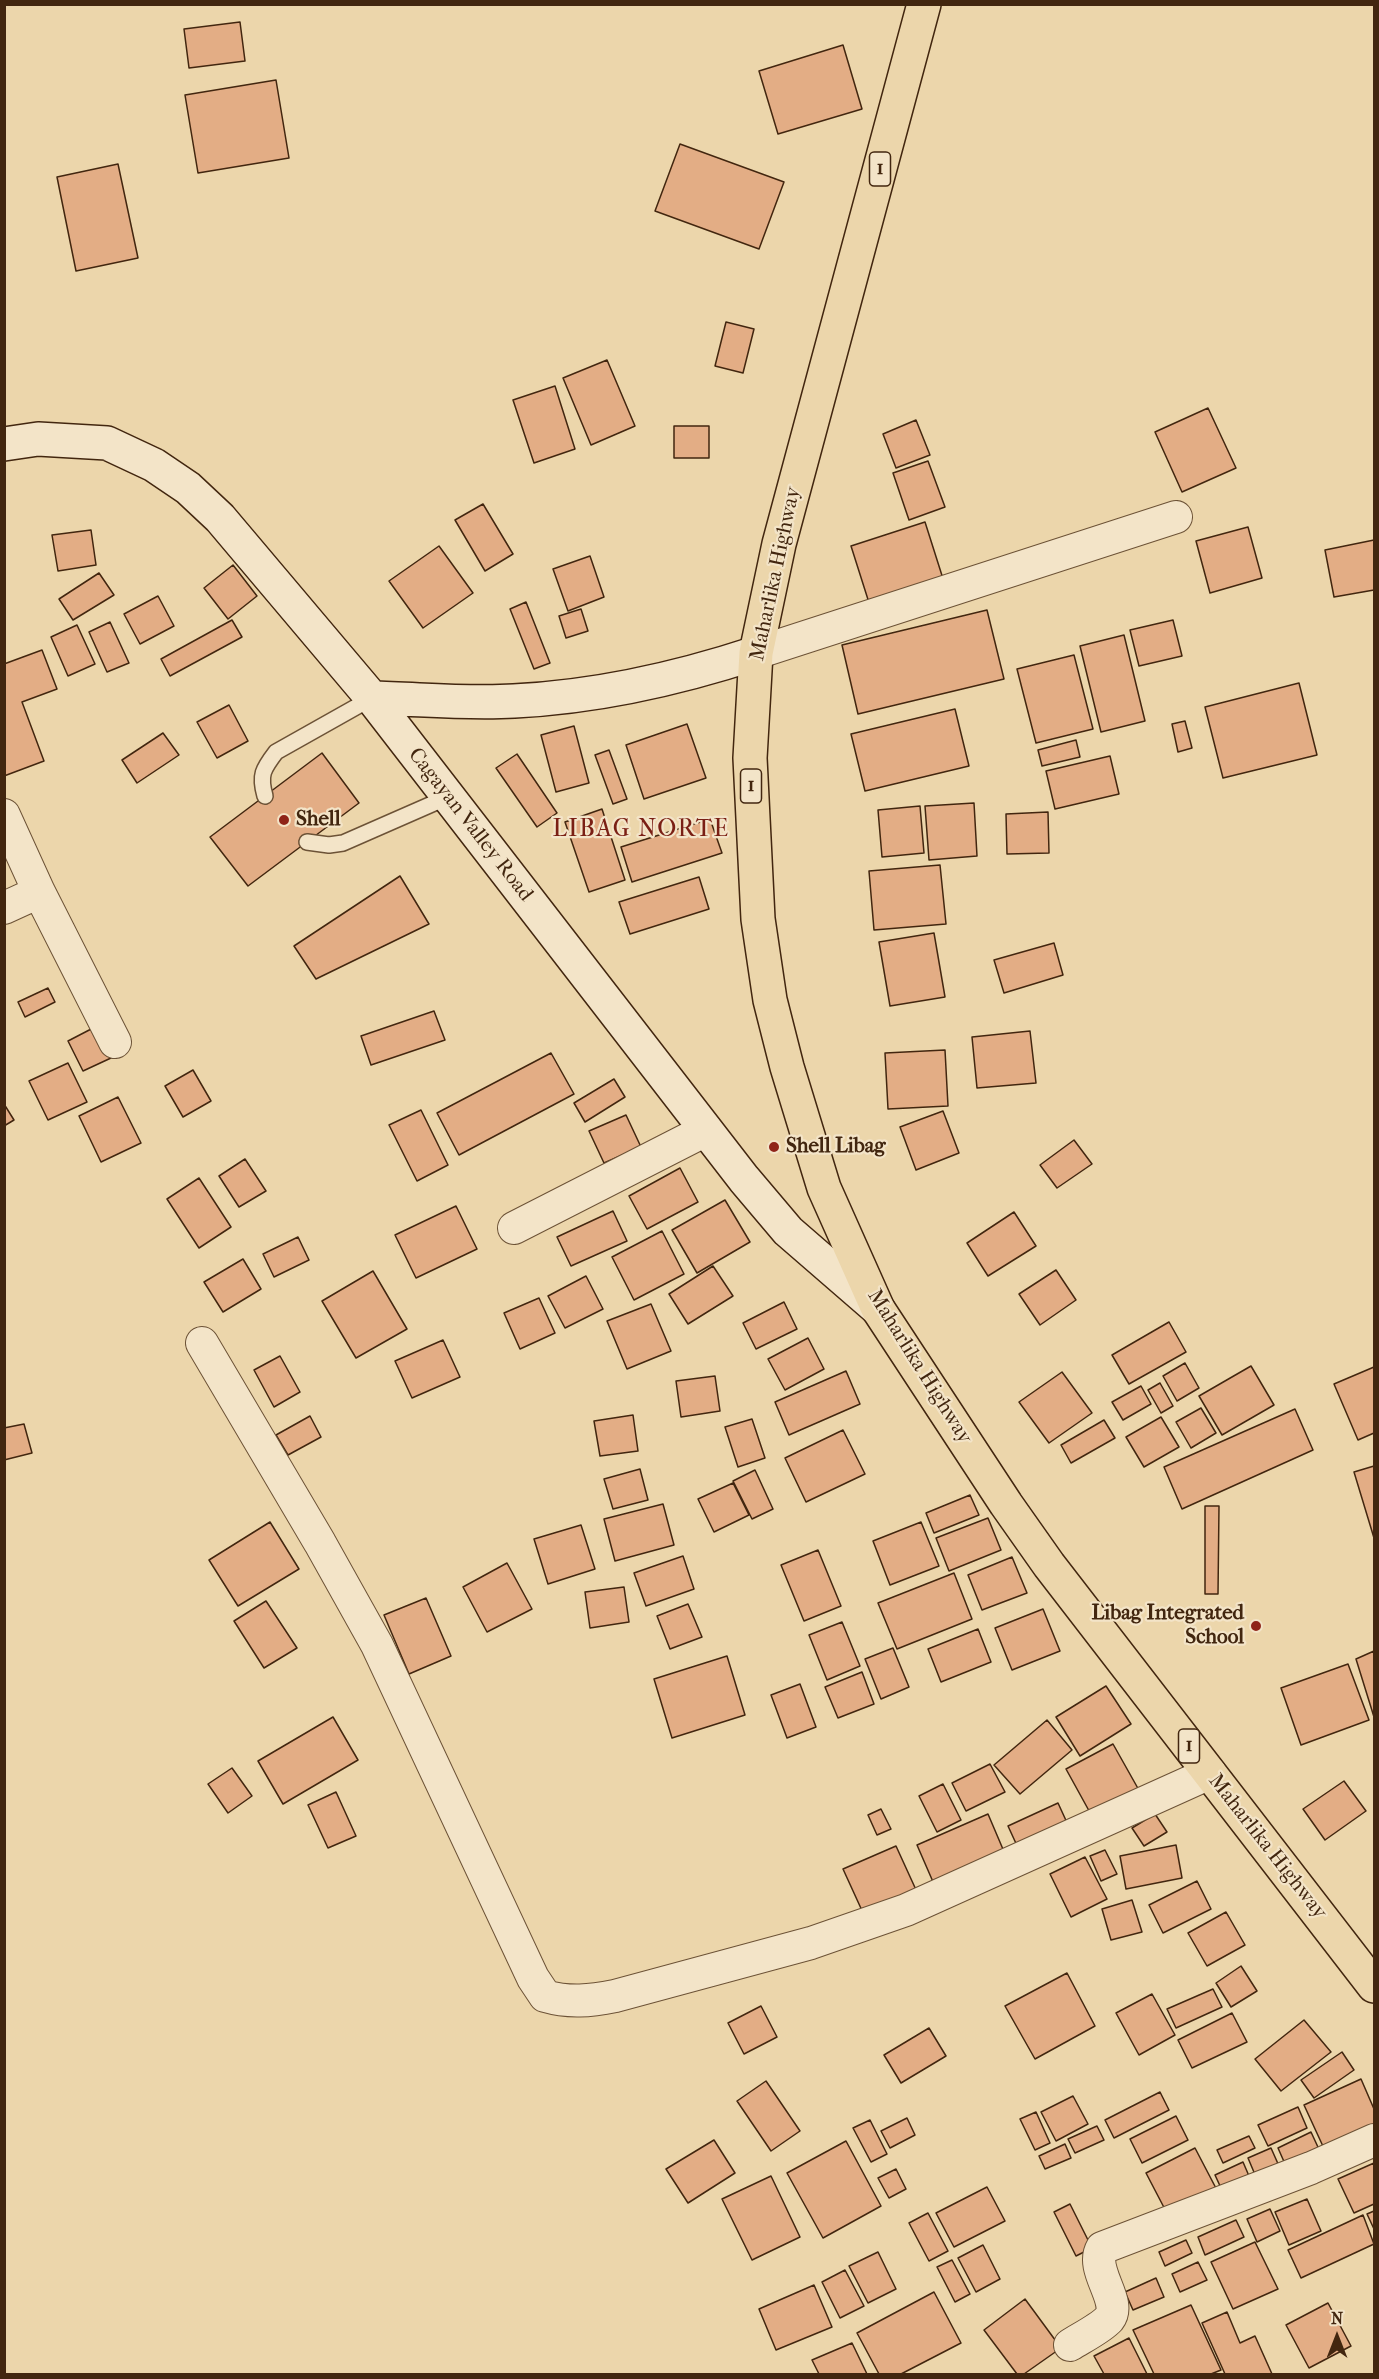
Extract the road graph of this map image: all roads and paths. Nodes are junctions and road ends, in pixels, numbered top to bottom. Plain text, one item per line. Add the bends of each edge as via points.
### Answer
1 (924, 4) edge
2 (4, 444) edge
3 (1176, 517) dead end
4 (756, 653) junction
5 (372, 698) junction
6 (265, 796) dead end
7 (448, 797) junction
8 (4, 814) edge
9 (307, 842) dead end
10 (39, 892) junction
11 (4, 908) edge
12 (116, 1042) dead end
13 (706, 1130) junction
14 (514, 1228) dead end
15 (878, 1309) junction
16 (202, 1343) dead end
17 (1210, 1773) junction
18 (1374, 1986) edge
19 (1374, 2140) edge
20 (1070, 2345) dead end

1 - 4 highway, Maharlika Highway / 1 via 779,544
2 - 5 main road, Cagayan Valley Road via 38,439 106,443 154,465 188,488 220,518
3 - 4 street
4 - 5 main road via 696,673 578,694 513,701
4 - 15 highway, Maharlika Highway / 1 via 750,758 758,919 770,1000 824,1188
5 - 6 lane via 276,752 264,766 261,781
5 - 7 main road, Cagayan Valley Road
7 - 9 lane via 343,843
7 - 13 main road, Cagayan Valley Road
8 - 10 street
10 - 11 street
10 - 12 street
13 - 14 street
13 - 15 main road, Cagayan Valley Road via 788,1231
15 - 17 highway, Maharlika Highway / 1 via 1024,1530
16 - 17 street via 377,1645 533,1978 545,1996 563,2001 591,2001 811,1943 906,1910
17 - 18 highway, Maharlika Highway / 1
19 - 20 street via 1102,2248 1098,2264 1112,2312 1108,2319

